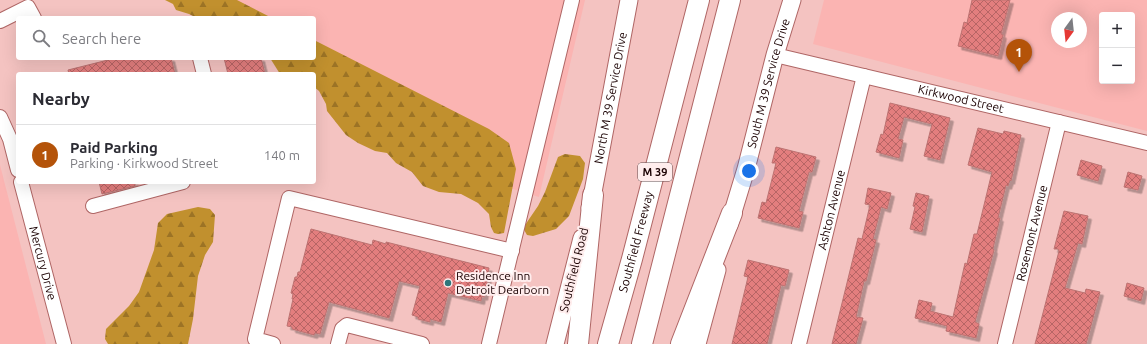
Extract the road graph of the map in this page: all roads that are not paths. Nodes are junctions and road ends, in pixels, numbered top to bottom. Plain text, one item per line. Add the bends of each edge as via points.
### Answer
1 (572, 0) edge
2 (629, 0) edge
3 (699, 0) edge
4 (730, 0) edge
5 (792, 0) edge
6 (32, 8) edge
7 (0, 21) edge
8 (776, 55) junction
9 (200, 60) edge
10 (204, 72) edge
11 (864, 76) junction
12 (0, 117) edge
13 (1059, 122) junction
14 (1147, 143) edge
15 (15, 149) edge
16 (22, 184) edge
17 (176, 184) edge
18 (593, 195) junction
19 (93, 206) dead end
20 (732, 213) junction
21 (512, 251) junction
22 (254, 342) edge
23 (64, 344) edge
24 (273, 344) edge
25 (338, 344) edge
26 (422, 344) edge
27 (489, 344) edge
28 (555, 344) edge
29 (578, 344) edge
30 (608, 344) edge
31 (642, 344) edge
32 (681, 344) edge
33 (697, 344) edge
34 (799, 344) edge
35 (1005, 344) edge

1 - 21 street
2 - 18 main road, North M 39 Service Drive
3 - 30 highway, Southfield Freeway / M 39
4 - 31 highway, M 39
5 - 8 main road, South M 39 Service Drive
6 - 7 street
8 - 11 street, Kirkwood Street
8 - 20 main road, South M 39 Service Drive
9 - 10 street
11 - 13 street, Kirkwood Street
11 - 34 street, Ashton Avenue
12 - 15 street
13 - 14 street, Kirkwood Street
13 - 35 street, Rosemont Avenue
16 - 23 street, Mercury Drive
17 - 19 street
18 - 28 main road, Southfield Road
18 - 29 highway
20 - 32 highway
20 - 33 main road
21 - 22 street via 289,198
21 - 27 street
22 - 24 street
25 - 26 street via 342,329 347,325

